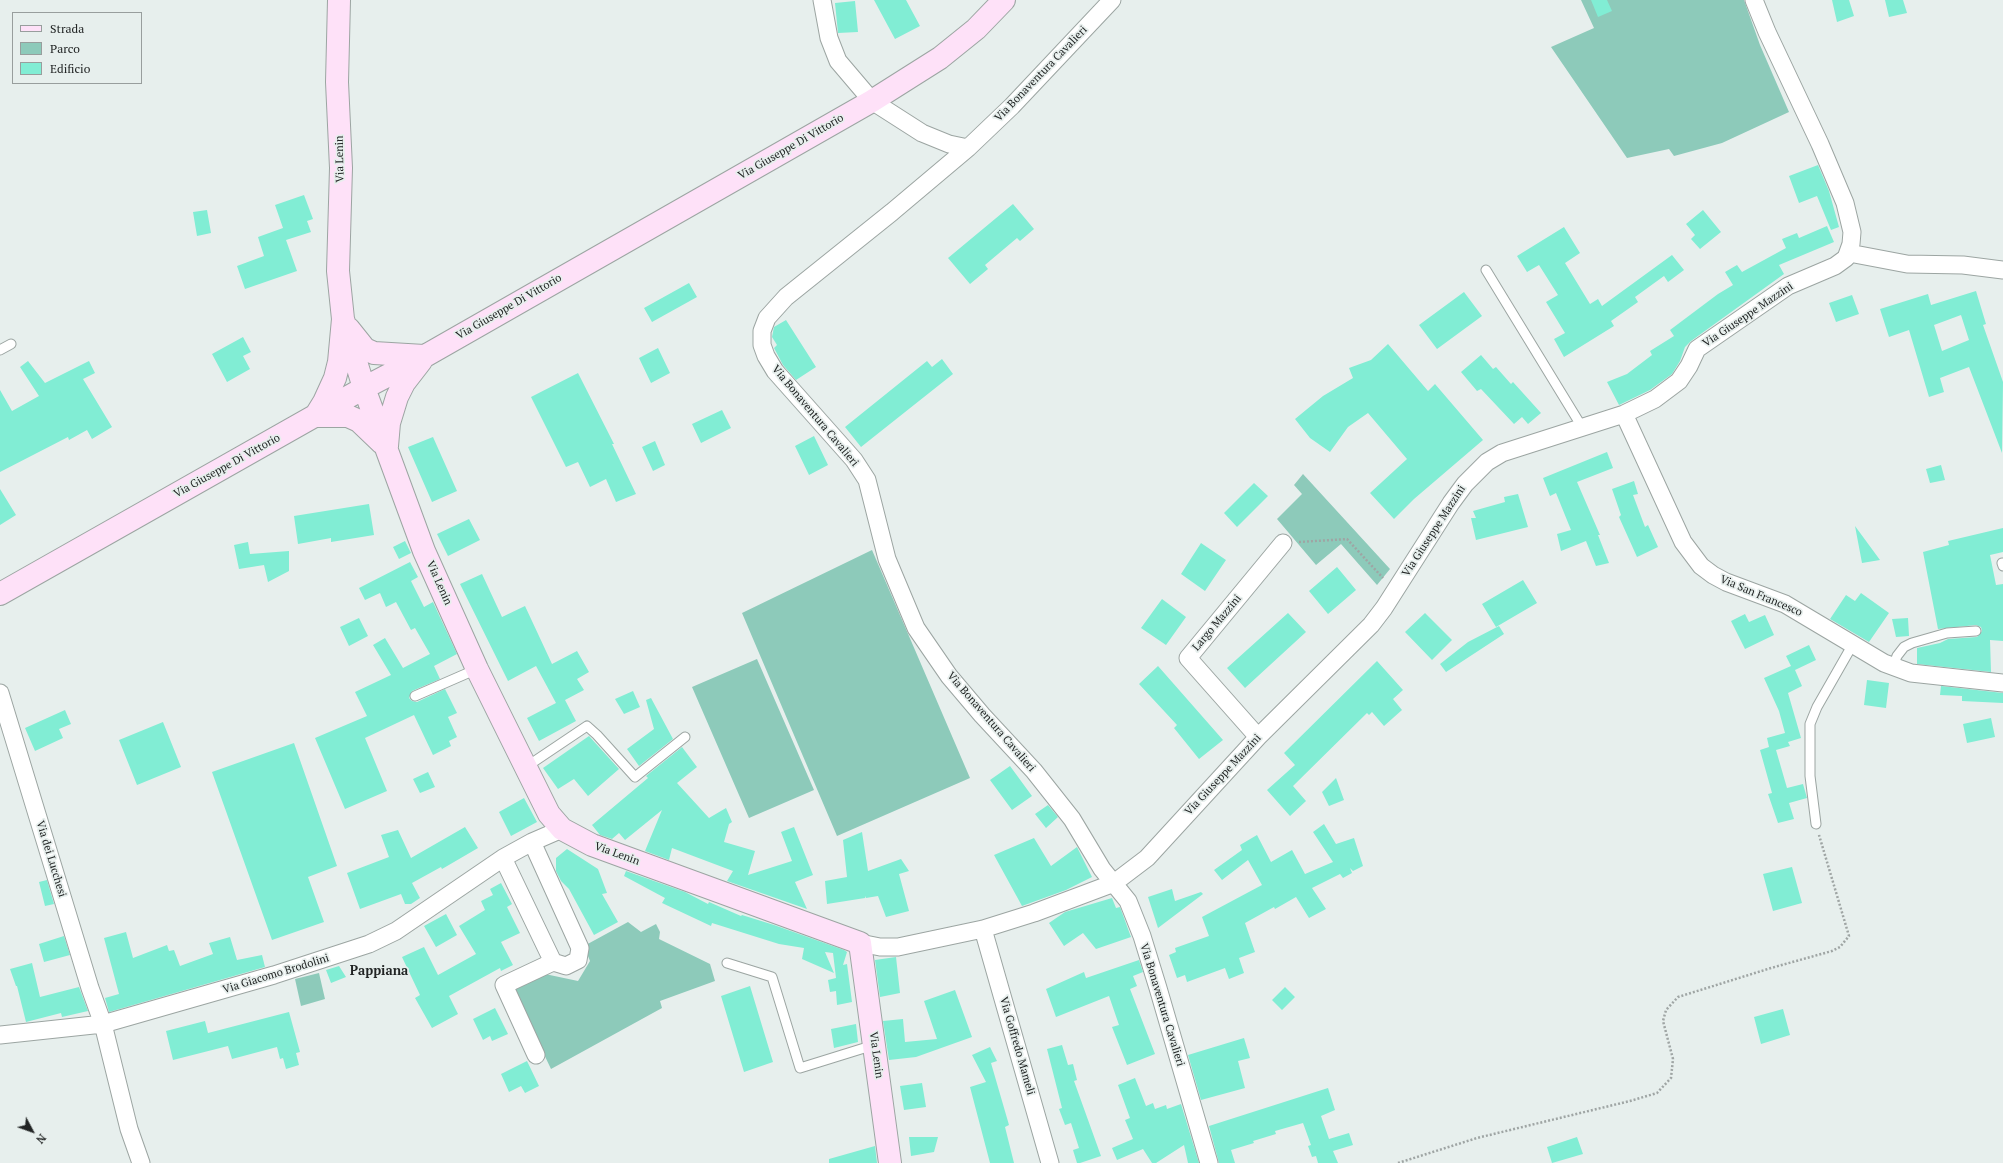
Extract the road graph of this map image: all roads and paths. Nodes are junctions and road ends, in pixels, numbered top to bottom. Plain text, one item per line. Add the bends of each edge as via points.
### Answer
1 (339, 0) edge
2 (822, 0) edge
3 (1004, 0) edge
4 (1112, 0) edge
5 (1754, 0) edge
6 (872, 101) junction
7 (968, 148) junction
8 (1849, 253) junction
9 (1486, 270) dead end
10 (2003, 270) edge
11 (342, 319) junction
12 (11, 344) dead end
13 (0, 350) edge
14 (425, 356) junction
15 (364, 388) junction
16 (1624, 414) junction
17 (315, 416) junction
18 (1582, 427) junction
19 (387, 448) junction
20 (1283, 543) joint
21 (1395, 591) junction
22 (0, 594) edge
23 (1976, 632) dead end
24 (1853, 644) junction
25 (1893, 667) junction
26 (477, 669) junction
27 (2003, 683) edge
28 (0, 693) edge
29 (415, 696) dead end
30 (685, 737) dead end
31 (1258, 737) junction
32 (524, 768) junction
33 (1816, 824) joint
34 (562, 829) junction
35 (532, 842) junction
36 (503, 858) junction
37 (1114, 883) junction
38 (984, 929) junction
39 (860, 943) junction
40 (553, 962) junction
41 (726, 963) dead end
42 (103, 1024) junction
43 (0, 1035) edge
44 (874, 1045) junction
45 (536, 1055) dead end
46 (141, 1163) edge
47 (890, 1163) edge
48 (1050, 1163) edge
49 (1209, 1163) edge
50 (1398, 1163) edge

1 - 11 street, Via Lenin via 337,82 341,173 338,271
2 - 6 street via 829,38 838,61
3 - 6 street, Via Giuseppe Di Vittorio via 976,29 940,58
4 - 7 street, Via Bonaventura Cavalieri via 1012,106
5 - 8 street via 1845,203 1852,232
6 - 7 street via 922,134
6 - 14 street, Via Giuseppe Di Vittorio
7 - 37 street, Via Bonaventura Cavalieri via 786,297 768,318 762,331 762,345 775,372 849,454 867,480 887,559 916,628 949,676 1034,771 1072,819 1102,869
8 - 10 street via 1907,264 1963,265
8 - 16 street, Via Giuseppe Mazzini via 1836,266 1788,286 1697,349 1683,376 1668,391
9 - 18 lane
11 - 14 street via 365,349 374,353
11 - 15 street, Via Lenin
11 - 17 street, Via Lenin via 339,362 335,378
12 - 13 lane
14 - 15 street, Via Giuseppe Di Vittorio
14 - 19 street, Via Lenin via 404,383 397,397 389,423
15 - 17 street, Via Giuseppe Di Vittorio
15 - 19 street, Via Lenin
16 - 18 street, Via Giuseppe Mazzini
16 - 24 street, Via San Francesco via 1683,542 1701,566 1726,582 1785,604
17 - 19 street, Via Lenin via 348,416 359,421
17 - 22 street, Via Giuseppe Di Vittorio
18 - 21 street, Via Giuseppe Mazzini via 1502,453 1487,462 1465,484 1451,503
19 - 26 street, Via Lenin via 424,551
20 - 21 path via 1347,539
20 - 31 street, Largo Mazzini via 1188,658
21 - 31 street, Via Giuseppe Mazzini via 1371,625
23 - 25 lane via 1946,633 1912,643 1904,647
24 - 25 street, Via San Francesco
24 - 33 lane via 1810,724 1810,776
25 - 27 street, Via San Francesco via 1911,673
26 - 29 lane
26 - 32 street, Via Lenin
28 - 42 street, Via dei Lucchesi
30 - 32 lane via 635,777 587,726
31 - 37 street, Via Giuseppe Mazzini via 1147,858
32 - 34 street, Via Lenin via 549,814
33 - 50 path via 1849,936 1840,947 1678,997 1666,1010 1663,1021 1673,1060 1671,1078 1657,1093 1630,1102 1477,1138
34 - 35 street, Via Giacomo Brodolini
34 - 39 street, Via Lenin via 592,844
35 - 36 street, Via Giacomo Brodolini
35 - 40 street via 580,948 578,960 566,966
36 - 40 street
36 - 42 street, Via Giacomo Brodolini via 396,931 369,944 274,975
37 - 38 street, Via Giuseppe Mazzini
37 - 49 street, Via Bonaventura Cavalieri via 1128,901 1142,936
38 - 39 street, Via Giuseppe Mazzini via 898,947
38 - 48 street, Via Goffredo Mameli
39 - 44 street, Via Lenin
40 - 45 street via 504,985
41 - 44 lane via 772,977 800,1068
42 - 43 street, Via Giacomo Brodolini
42 - 46 street via 129,1129
44 - 47 street, Via Lenin

